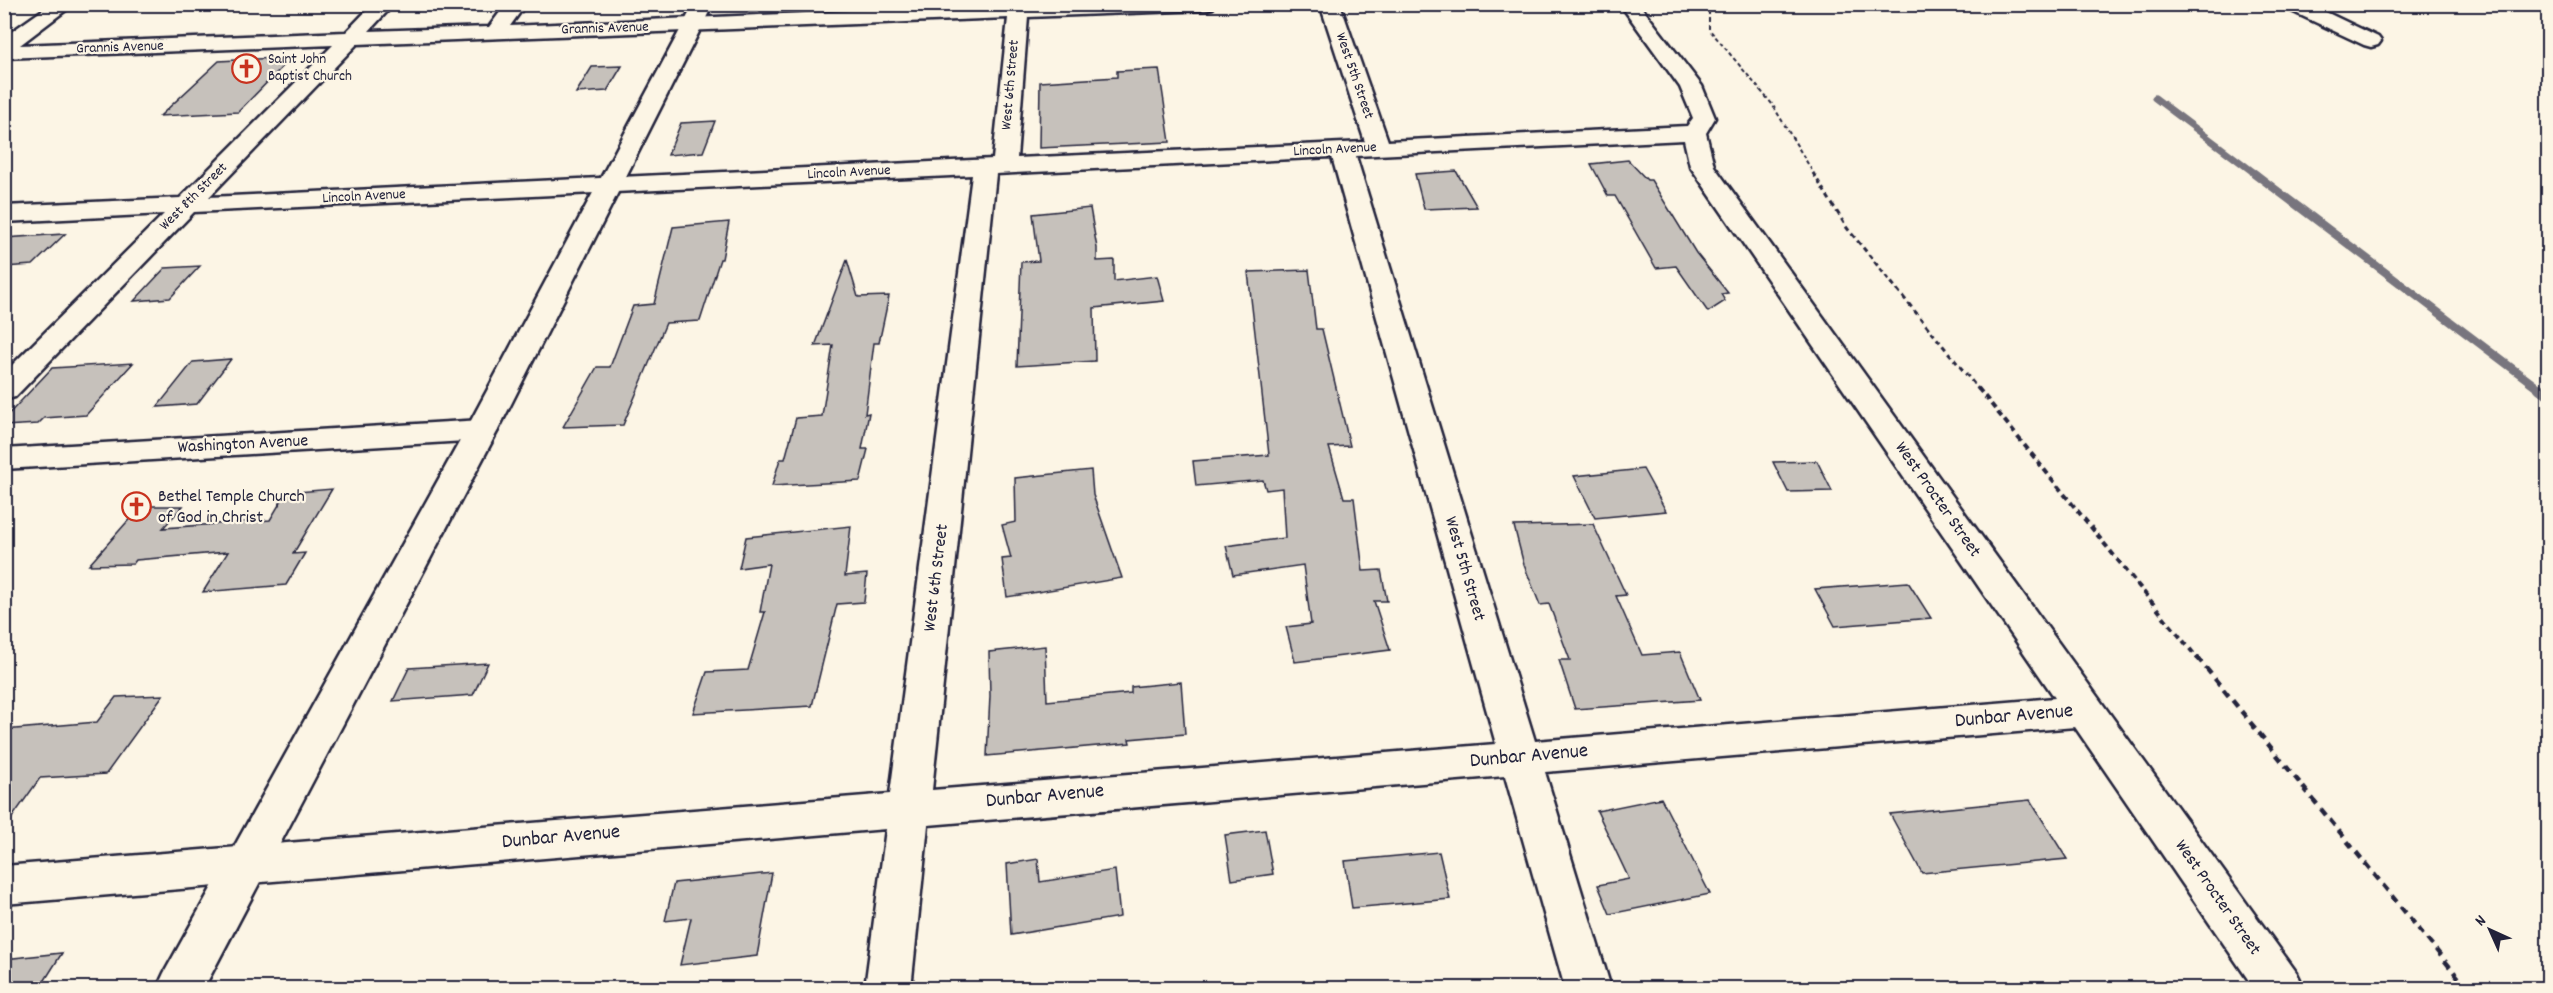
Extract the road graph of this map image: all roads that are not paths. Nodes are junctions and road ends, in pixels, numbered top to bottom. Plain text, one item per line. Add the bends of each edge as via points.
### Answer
1 (65, 4) edge
2 (385, 4) edge
3 (517, 4) edge
4 (1206, 4) edge
5 (1330, 4) edge
6 (1629, 4) edge
7 (2292, 4) edge
8 (1019, 8) edge
9 (856, 12) edge
10 (698, 15) edge
11 (494, 33) junction
12 (351, 39) junction
13 (2371, 41) dead end
14 (4, 46) edge
15 (4, 52) edge
16 (1694, 133) junction
17 (1378, 148) junction
18 (1342, 150) junction
19 (994, 166) junction
20 (611, 185) junction
21 (186, 205) junction
22 (4, 214) edge
23 (4, 391) edge
24 (482, 430) junction
25 (4, 459) edge
26 (2085, 711) junction
27 (1520, 758) junction
28 (910, 809) junction
29 (247, 865) junction
30 (4, 885) edge
31 (180, 988) edge
32 (888, 988) edge
33 (1588, 988) edge
34 (2281, 988) edge

1 - 14 street
2 - 12 street, West 8th Street
3 - 11 street
4 - 8 street, Grannis Avenue
5 - 17 street, West 5th Street
6 - 16 street, West Procter Street via 1691,86 1704,118
7 - 13 street
8 - 9 street, Grannis Avenue
8 - 19 street, West 6th Street
9 - 10 street, Grannis Avenue
10 - 11 street, Grannis Avenue
10 - 20 street
11 - 12 street, Grannis Avenue
12 - 15 street, Grannis Avenue
12 - 21 street, West 8th Street
16 - 17 street, Lincoln Avenue
16 - 26 street, West Procter Street via 1702,166
17 - 18 street, Lincoln Avenue
18 - 19 street, Lincoln Avenue
18 - 27 street, West 5th Street
19 - 20 street, Lincoln Avenue
19 - 28 street, West 6th Street
20 - 21 street, Lincoln Avenue
20 - 24 street
21 - 22 street, Lincoln Avenue
21 - 23 street, West 8th Street
24 - 25 street, Washington Avenue
24 - 29 street
26 - 27 street, Dunbar Avenue
26 - 34 street, West Procter Street
27 - 28 street, Dunbar Avenue
27 - 33 street, West 5th Street
28 - 29 street, Dunbar Avenue
28 - 32 street, West 6th Street
29 - 30 street, Dunbar Avenue
29 - 31 street

